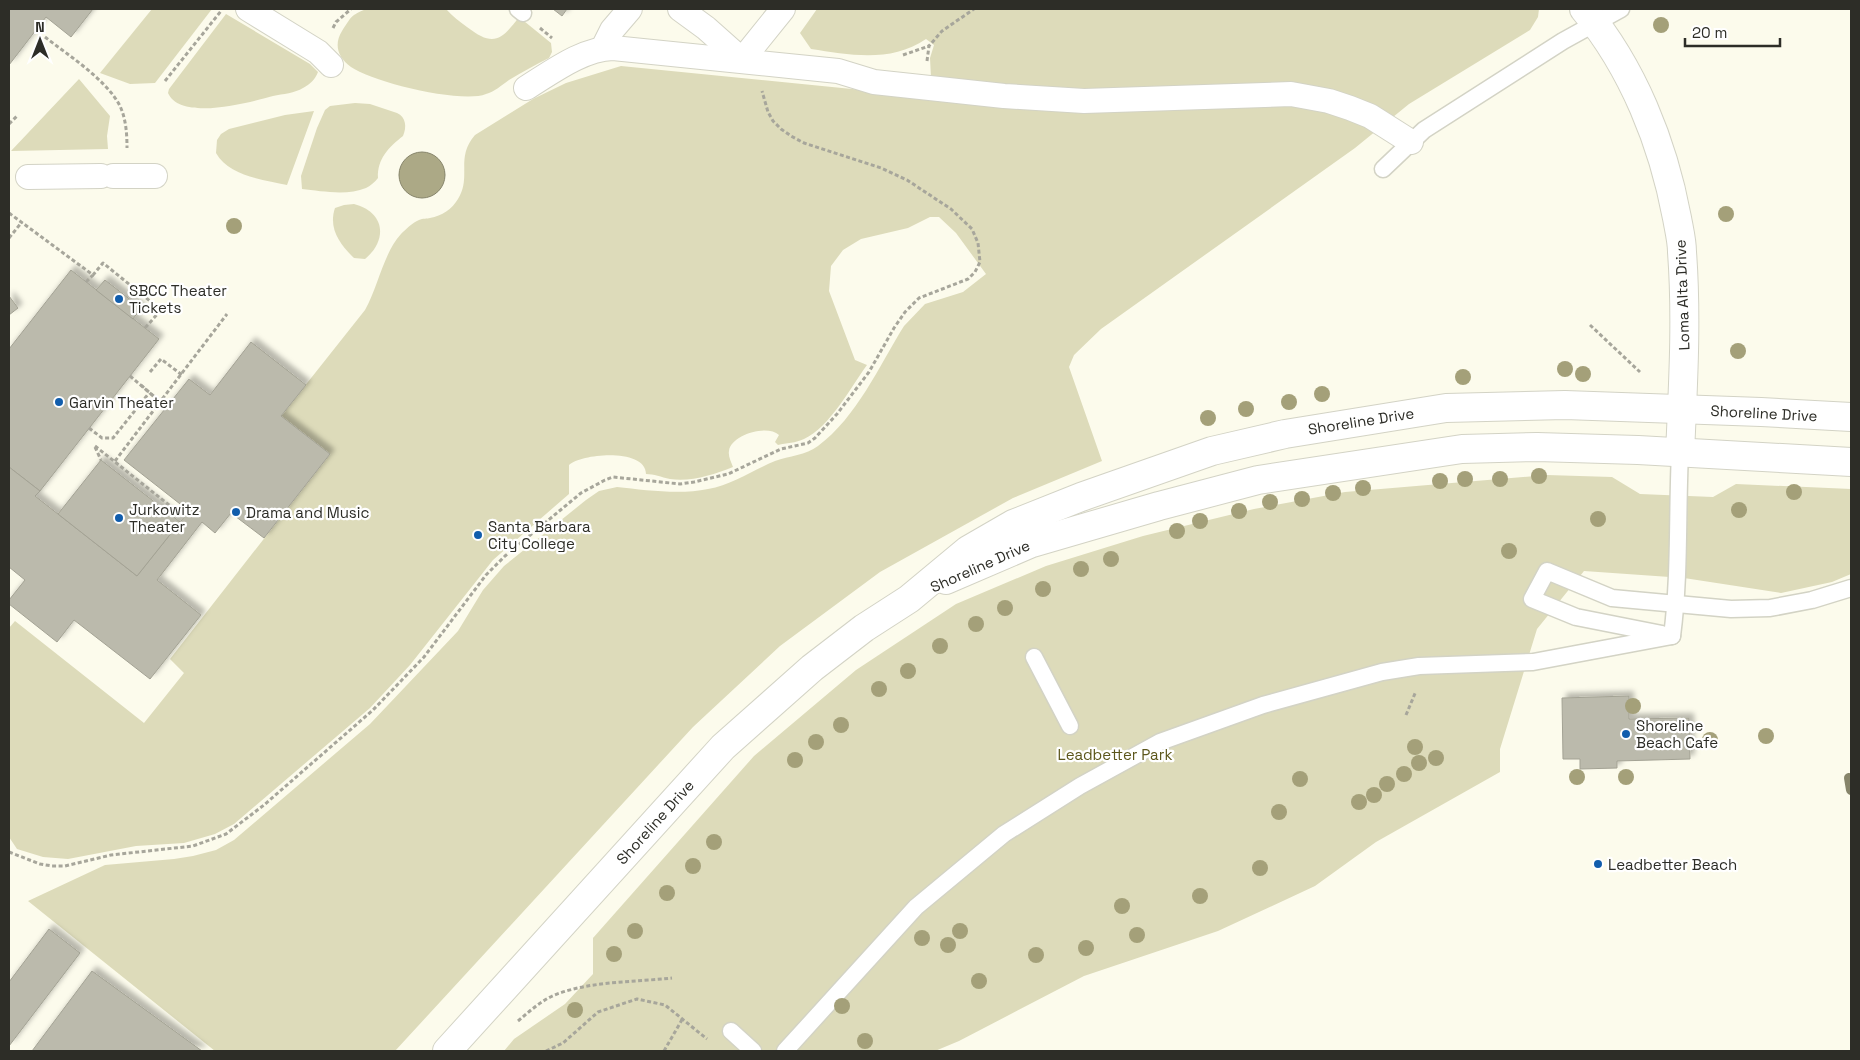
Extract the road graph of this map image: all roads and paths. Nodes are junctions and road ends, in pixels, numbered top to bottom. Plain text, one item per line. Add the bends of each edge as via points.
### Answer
1 (223, 9) edge
2 (248, 9) edge
3 (630, 9) edge
4 (680, 9) edge
5 (783, 9) edge
6 (974, 9) edge
7 (1621, 9) edge
8 (520, 11) edge
9 (1590, 16) edge
10 (45, 37) dead end
11 (603, 48) junction
12 (574, 60) junction
13 (753, 62) junction
14 (331, 64) dead end
15 (165, 81) dead end
16 (926, 87) junction
17 (526, 88) dead end
18 (18, 116) dead end
19 (9, 124) edge
20 (1411, 142) junction
21 (127, 153) dead end
22 (1383, 168) dead end
23 (155, 176) dead end
24 (18, 177) edge
25 (9, 212) edge
26 (22, 222) junction
27 (9, 238) edge
28 (92, 275) junction
29 (86, 282) dead end
30 (227, 314) dead end
31 (1590, 326) dead end
32 (145, 328) dead end
33 (150, 372) dead end
34 (1640, 372) dead end
35 (182, 375) junction
36 (130, 376) dead end
37 (141, 385) dead end
38 (149, 393) junction
39 (1682, 409) junction
40 (1851, 417) edge
41 (89, 428) dead end
42 (1680, 453) junction
43 (101, 460) dead end
44 (115, 461) junction
45 (1851, 462) edge
46 (184, 517) dead end
47 (1851, 588) edge
48 (909, 598) junction
49 (1676, 605) junction
50 (1672, 636) junction
51 (1034, 657) dead end
52 (1070, 726) dead end
53 (9, 852) edge
54 (672, 978) dead end
55 (683, 1018) junction
56 (516, 1022) dead end
57 (731, 1031) dead end
58 (708, 1040) dead end
59 (446, 1051) edge
60 (546, 1051) edge
61 (664, 1051) edge
62 (753, 1051) edge
63 (785, 1051) edge

1 - 15 path
2 - 14 street via 318,52
3 - 11 street via 612,30
4 - 13 street
5 - 13 street
6 - 16 path via 942,31 929,46
7 - 9 lane
8 - 12 path
9 - 20 lane via 1563,41 1424,130
9 - 39 main road, Loma Alta Drive via 1630,78 1652,127 1670,183 1682,250
10 - 21 path via 116,99 126,126
11 - 12 street
11 - 13 street
12 - 17 street
13 - 16 street via 838,71 874,82
13 - 53 path via 768,112 781,129 804,143 881,168 907,180 945,205 972,229 978,242 980,262 975,272 968,279 919,298 905,312 837,414 808,443 781,449 728,474 694,482 680,484 614,477 570,501 486,575 424,657 373,710 226,834 193,846 111,855 65,866 40,864
16 - 20 street via 1084,101 1291,94 1350,108 1370,116
18 - 19 path
20 - 22 lane
23 - 24 street
25 - 26 path
26 - 27 path
26 - 28 path
28 - 29 path
28 - 32 path via 103,263 161,310
30 - 35 path
31 - 34 path
33 - 35 path via 161,359
35 - 44 path
36 - 38 path, bridge
37 - 38 path, bridge via 158,400
38 - 41 path via 113,438 102,438
39 - 40 main road, Shoreline Drive
39 - 42 main road, Loma Alta Drive
39 - 48 main road, Shoreline Drive via 1565,405 1446,408 1285,434 1212,451 1013,524 968,550
42 - 45 main road, Shoreline Drive
42 - 48 main road, Shoreline Drive via 1537,447 1462,449 1258,480 1032,543
42 - 49 lane
43 - 44 path via 95,446
44 - 46 path
47 - 49 lane via 1770,608
48 - 59 main road, Shoreline Drive via 812,668 723,747
49 - 50 lane
49 - 50 lane via 1612,598 1547,571 1532,599 1576,617
50 - 63 lane via 1534,662 1419,666 1382,672 1263,705 1160,742 1080,786 1004,834 916,907
51 - 52 lane
54 - 56 path via 591,986 559,993
55 - 58 path
55 - 60 path via 665,1006 636,999 598,1012 564,1043
55 - 61 path
57 - 62 lane

